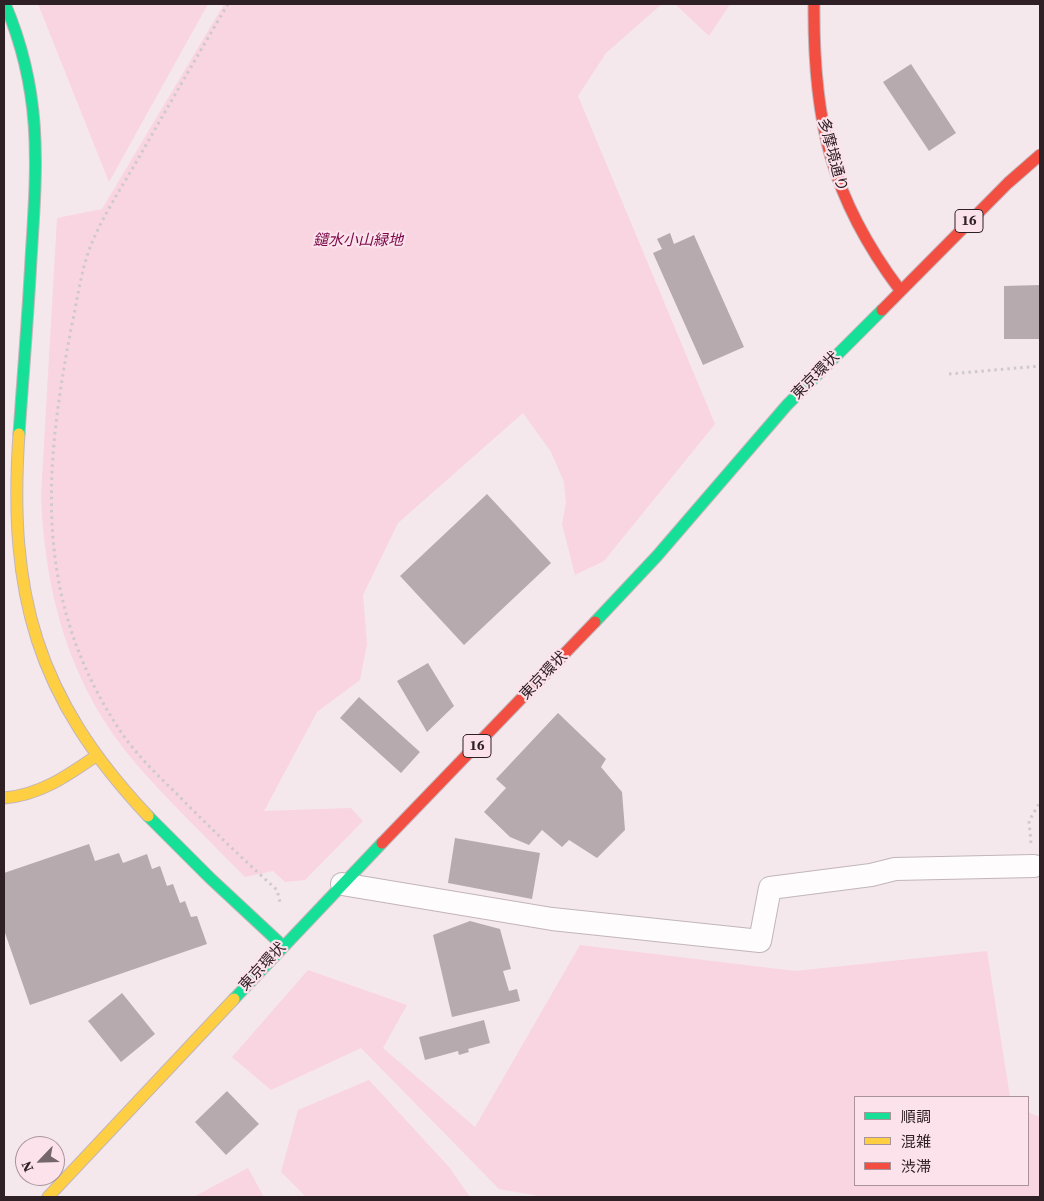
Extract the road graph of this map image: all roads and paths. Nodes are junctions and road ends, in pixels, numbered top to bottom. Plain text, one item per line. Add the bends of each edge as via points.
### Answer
1 (5, 4) edge
2 (228, 4) edge
3 (814, 4) edge
4 (1040, 155) edge
5 (900, 290) junction
6 (1040, 366) edge
7 (949, 374) dead end
8 (96, 756) junction
9 (4, 798) edge
10 (1040, 802) edge
11 (1034, 866) joint
12 (342, 884) junction
13 (280, 902) dead end
14 (283, 946) junction
15 (48, 1197) edge

1 - 8 main road via 28,67 37,158 18,469 20,569 33,624 52,677
2 - 13 path via 119,191 90,249 78,287 63,365 53,444 50,513 58,584 66,613 86,670 112,718 140,756 276,890
3 - 5 main road, 多摩境通り via 814,67 831,160 854,222
4 - 5 main road, 東京環状 / 16
5 - 12 main road, 東京環状 / 16 via 787,405 657,556 552,669
6 - 7 path
8 - 9 main road via 42,790 17,798
8 - 14 main road via 194,863
10 - 11 path via 1029,821
11 - 12 street via 894,869 770,888 760,941 552,920
12 - 14 main road, 東京環状 / 16
14 - 15 main road, 東京環状 / 16

